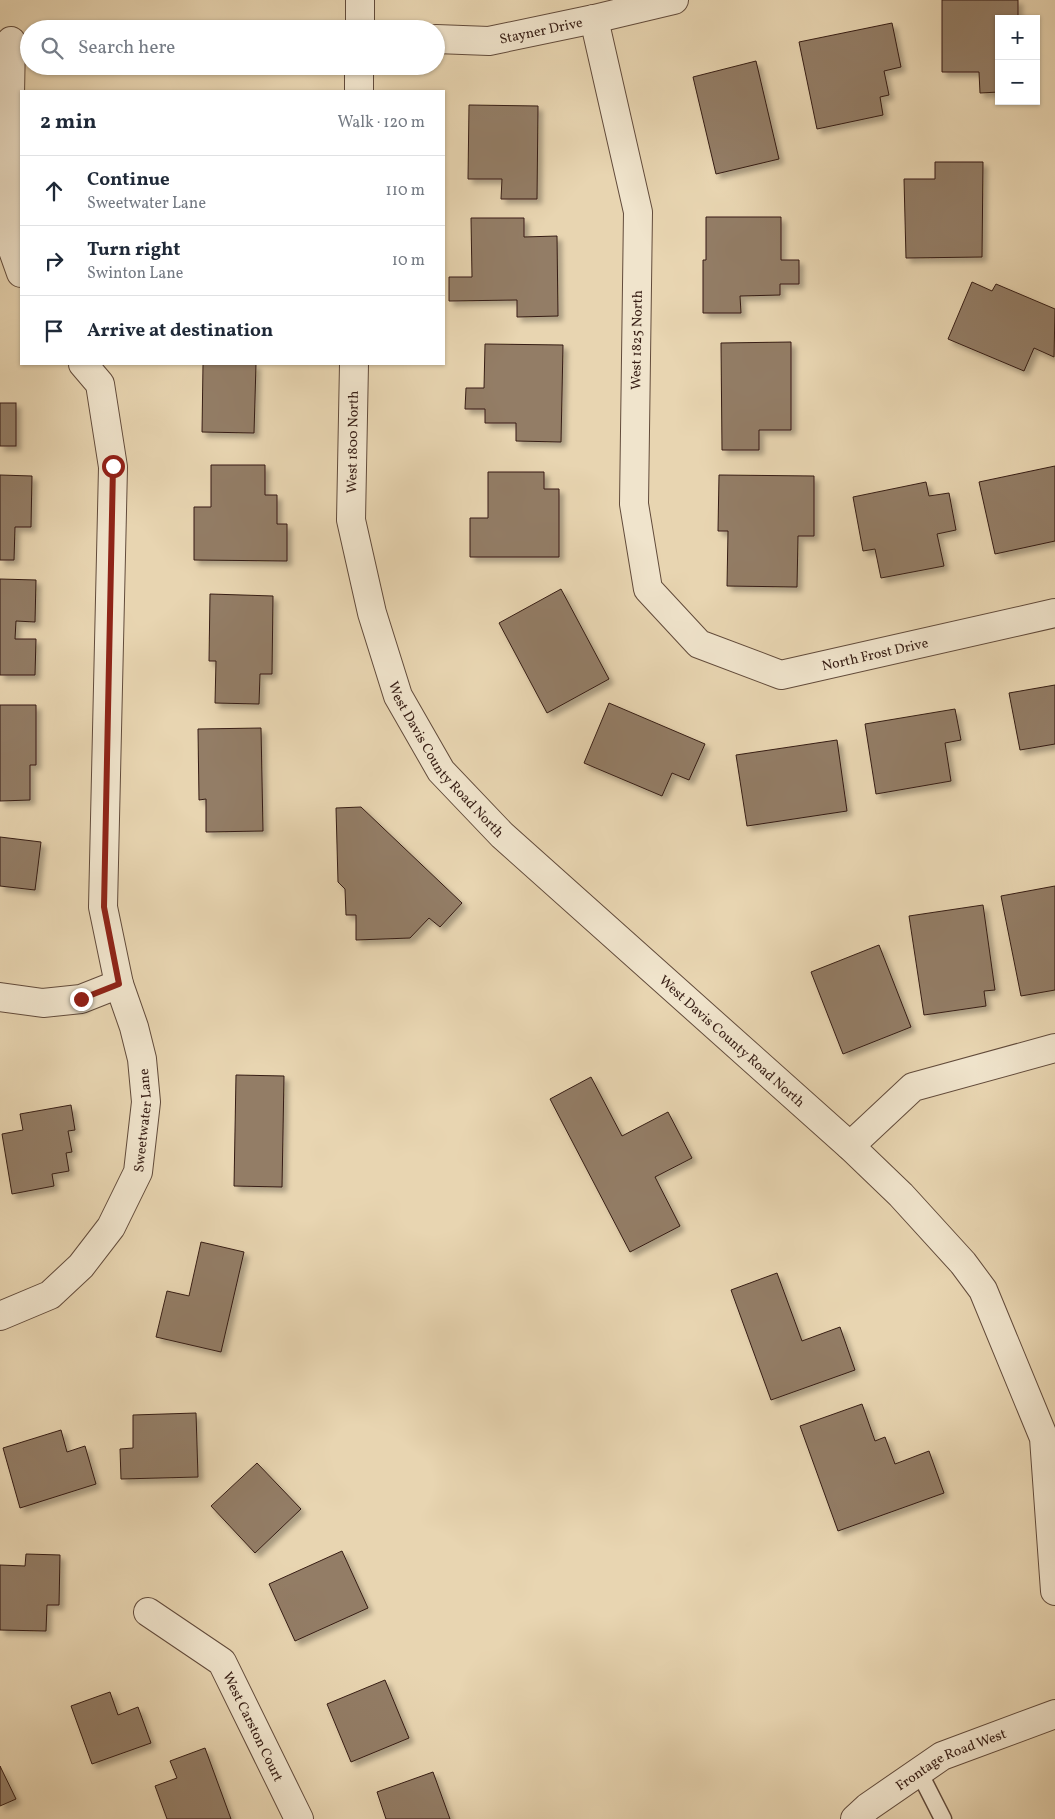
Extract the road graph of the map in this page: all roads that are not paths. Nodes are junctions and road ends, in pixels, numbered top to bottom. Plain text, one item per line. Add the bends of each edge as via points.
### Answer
1 (360, 0) edge
2 (674, 0) edge
3 (594, 19) junction
4 (360, 20) edge
5 (445, 39) edge
6 (13, 41) edge
7 (359, 75) edge
8 (359, 90) edge
9 (20, 270) edge
10 (84, 365) edge
11 (354, 365) edge
12 (351, 520) joint
13 (1055, 613) edge
14 (699, 644) joint
15 (119, 984) junction
16 (0, 997) edge
17 (1055, 1048) edge
18 (850, 1146) junction
19 (0, 1316) edge
20 (1055, 1591) edge
21 (148, 1612) dead end
22 (1055, 1714) edge
23 (919, 1772) junction
24 (299, 1819) edge
25 (855, 1819) edge
26 (943, 1819) edge

1 - 4 street
2 - 3 street, Stayner Drive
3 - 5 street, Stayner Drive via 489,41
3 - 14 street, West 1825 North via 638,212 634,504 648,589
6 - 9 street via 8,202 11,245
7 - 8 street
10 - 15 street, Sweetwater Lane via 100,384 113,466 104,907
11 - 12 street, West 1800 North
12 - 18 street, West Davis County Road North via 372,613 398,696 442,772 502,835
13 - 14 street, North Frost Drive via 781,675
15 - 16 street via 81,999 43,1003
15 - 19 street, Sweetwater Lane via 142,1059 146,1102 138,1172 111,1227 81,1266 50,1295
17 - 18 street via 913,1087
18 - 20 street, West Davis County Road North via 901,1195 963,1263 983,1290 1044,1438
21 - 24 street, West Carston Court via 222,1662
22 - 23 street, Frontage Road West via 942,1756
23 - 25 street, Frontage Road West via 868,1806
23 - 26 lane

